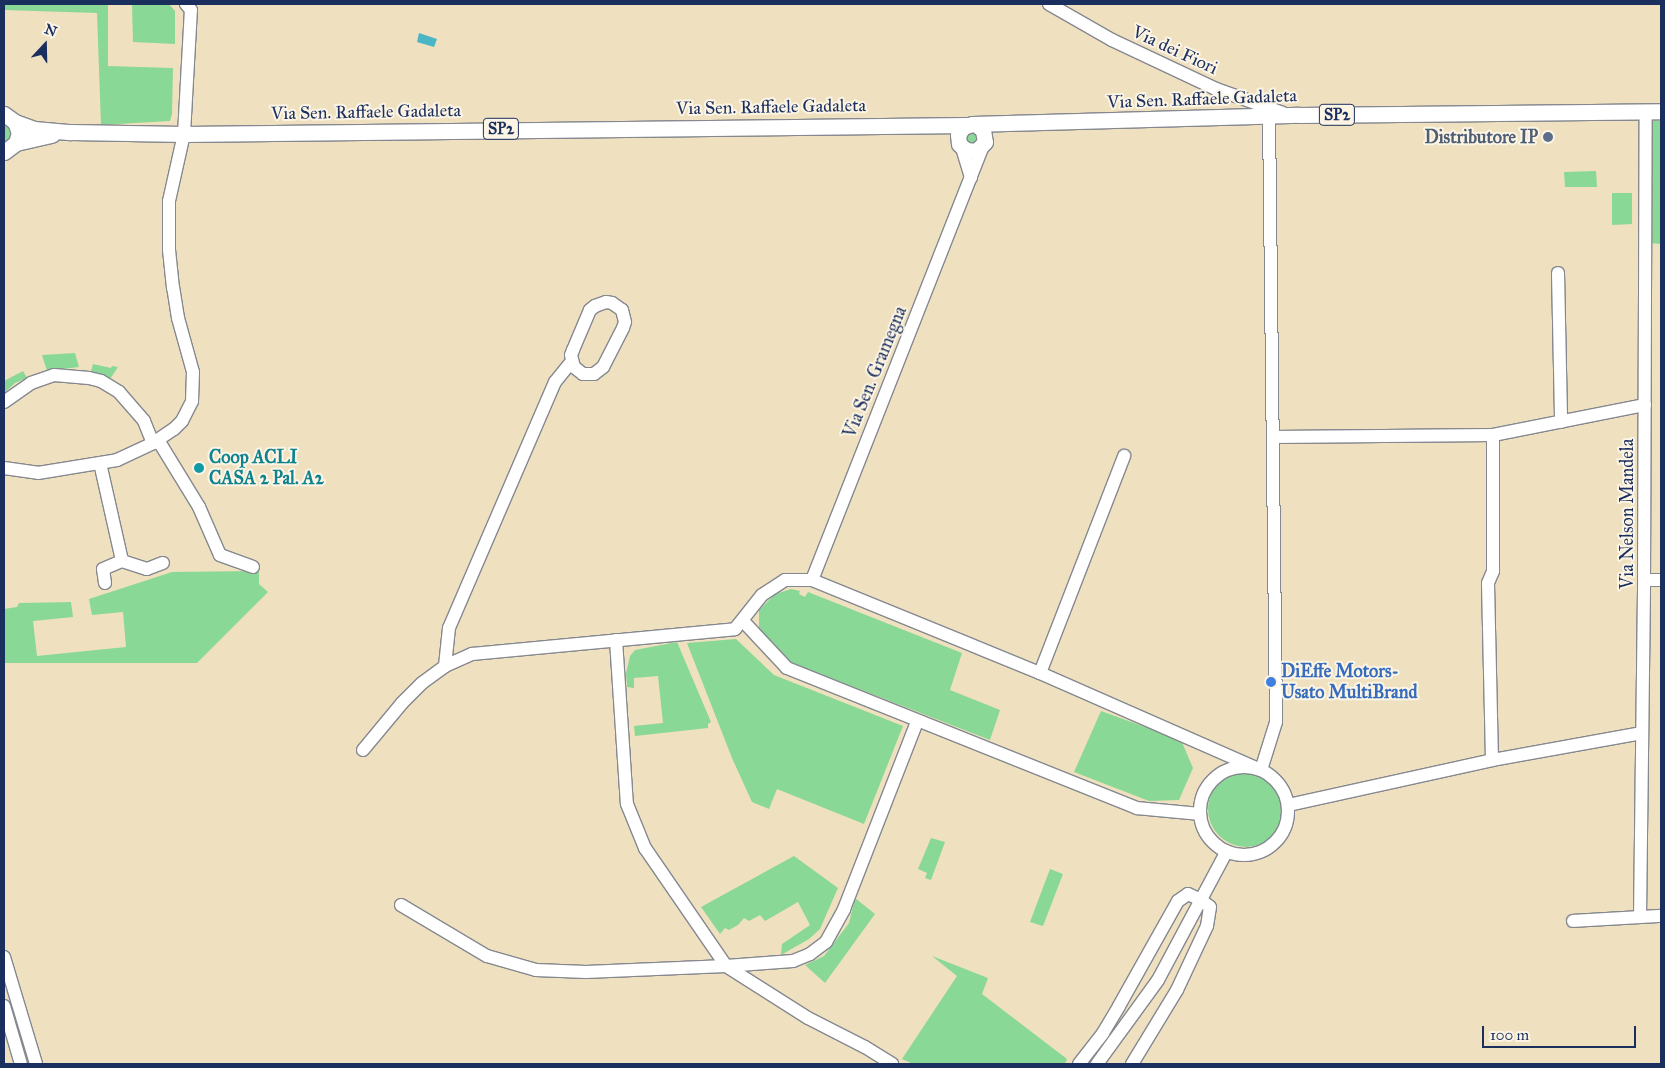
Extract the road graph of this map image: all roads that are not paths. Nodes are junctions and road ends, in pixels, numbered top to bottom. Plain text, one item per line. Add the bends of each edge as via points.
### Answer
1 (186, 4) edge
2 (1050, 4) edge
3 (1654, 111) edge
4 (1290, 116) junction
5 (1269, 117) junction
6 (10, 118) edge
7 (1013, 123) junction
8 (932, 124) junction
9 (972, 125) junction
10 (71, 132) junction
11 (184, 134) junction
12 (984, 142) junction
13 (960, 144) junction
14 (10, 148) edge
15 (971, 178) junction
16 (1558, 273) dead end
17 (572, 361) junction
18 (4, 402) edge
19 (1645, 405) junction
20 (1561, 422) junction
21 (1493, 435) junction
22 (1273, 437) junction
23 (155, 441) junction
24 (1124, 456) dead end
25 (100, 463) junction
26 (4, 468) edge
27 (122, 561) junction
28 (163, 563) dead end
29 (253, 567) dead end
30 (812, 580) junction
31 (1644, 580) junction
32 (1661, 580) edge
33 (104, 583) dead end
34 (743, 621) junction
35 (616, 640) junction
36 (445, 666) junction
37 (1040, 673) junction
38 (917, 722) junction
39 (1642, 733) junction
40 (363, 750) dead end
41 (1492, 760) junction
42 (1261, 770) junction
43 (1288, 805) junction
44 (1200, 814) junction
45 (1227, 851) junction
46 (1201, 900) junction
47 (401, 905) dead end
48 (1661, 916) edge
49 (1640, 917) junction
50 (1573, 921) dead end
51 (4, 957) edge
52 (726, 966) junction
53 (4, 1006) edge
54 (21, 1064) edge
55 (36, 1064) edge
56 (892, 1064) edge
57 (1079, 1064) edge
58 (1097, 1064) edge
59 (1132, 1064) edge

1 - 11 street via 191,10
2 - 4 street, Via dei Fiori via 1112,40 1216,89
3 - 4 main road, Via Sen. Raffaele Gadaleta / SP2
3 - 19 street, Via Nelson Mandela
4 - 5 main road, Via Sen. Raffaele Gadaleta / SP2
5 - 7 main road, Via Sen. Raffaele Gadaleta / SP2
5 - 22 street
6 - 10 main road, Via Sen. Raffaele Gadaleta / SP2 via 34,128
6 - 14 main road via 19,132
7 - 9 main road, Via Sen. Raffaele Gadaleta / SP2
7 - 12 main road, Via Sen. Raffaele Gadaleta / SP2
8 - 9 main road, Via Sen. Raffaele Gadaleta / SP2
8 - 11 main road, Via Sen. Raffaele Gadaleta / SP2
8 - 13 main road
9 - 12 main road via 983,130
9 - 13 main road via 960,130
10 - 11 main road, Via Sen. Raffaele Gadaleta / SP2
10 - 14 main road, Via Sen. Raffaele Gadaleta / SP2
11 - 23 street via 170,201 169,250 173,288 194,387 192,401 182,421
12 - 13 main road, Via Sen. Raffaele Gadaleta via 971,151
12 - 15 street, Via Sen. Gramegna
13 - 15 street
15 - 30 street, Via Sen. Gramegna
16 - 20 street
17 - 17 street via 578,371 588,375 604,367 624,322 622,310 606,302 590,310 573,350
17 - 36 street via 555,382 449,628
18 - 23 street via 31,383 54,375 89,378 119,392 144,421
19 - 20 street
19 - 31 street, Via Nelson Mandela
20 - 21 street
21 - 22 street
21 - 41 street via 1493,571 1488,583
22 - 42 street via 1276,722
23 - 25 street via 117,460
23 - 29 street via 199,507 220,555
24 - 37 street
25 - 26 street via 38,473
25 - 27 street
27 - 28 street via 147,569
27 - 33 street via 103,569
30 - 34 street via 785,580 762,595
30 - 37 street
31 - 32 street
31 - 39 street, Via Nelson Mandela
34 - 35 street via 735,629
34 - 38 street via 787,668
35 - 36 street via 472,654
35 - 52 street via 627,804 645,848
36 - 40 street via 402,703
37 - 42 street
38 - 44 street via 1137,808
38 - 52 street via 844,908 826,942 793,962
39 - 41 street
39 - 49 street, Via Nelson Mandela
41 - 43 street
42 - 43 street via 1280,784
42 - 44 street via 1239,767 1218,775 1204,792
43 - 45 street via 1285,828 1271,846 1250,854
44 - 45 street via 1206,832
45 - 46 street
46 - 57 street via 1188,894 1178,901 1119,1006
46 - 58 street via 1158,980
46 - 59 street via 1210,907 1207,926 1177,990
47 - 52 street via 487,956 536,970 586,972
48 - 49 street
49 - 50 street
51 - 55 street
52 - 56 street via 808,1018
53 - 54 street

